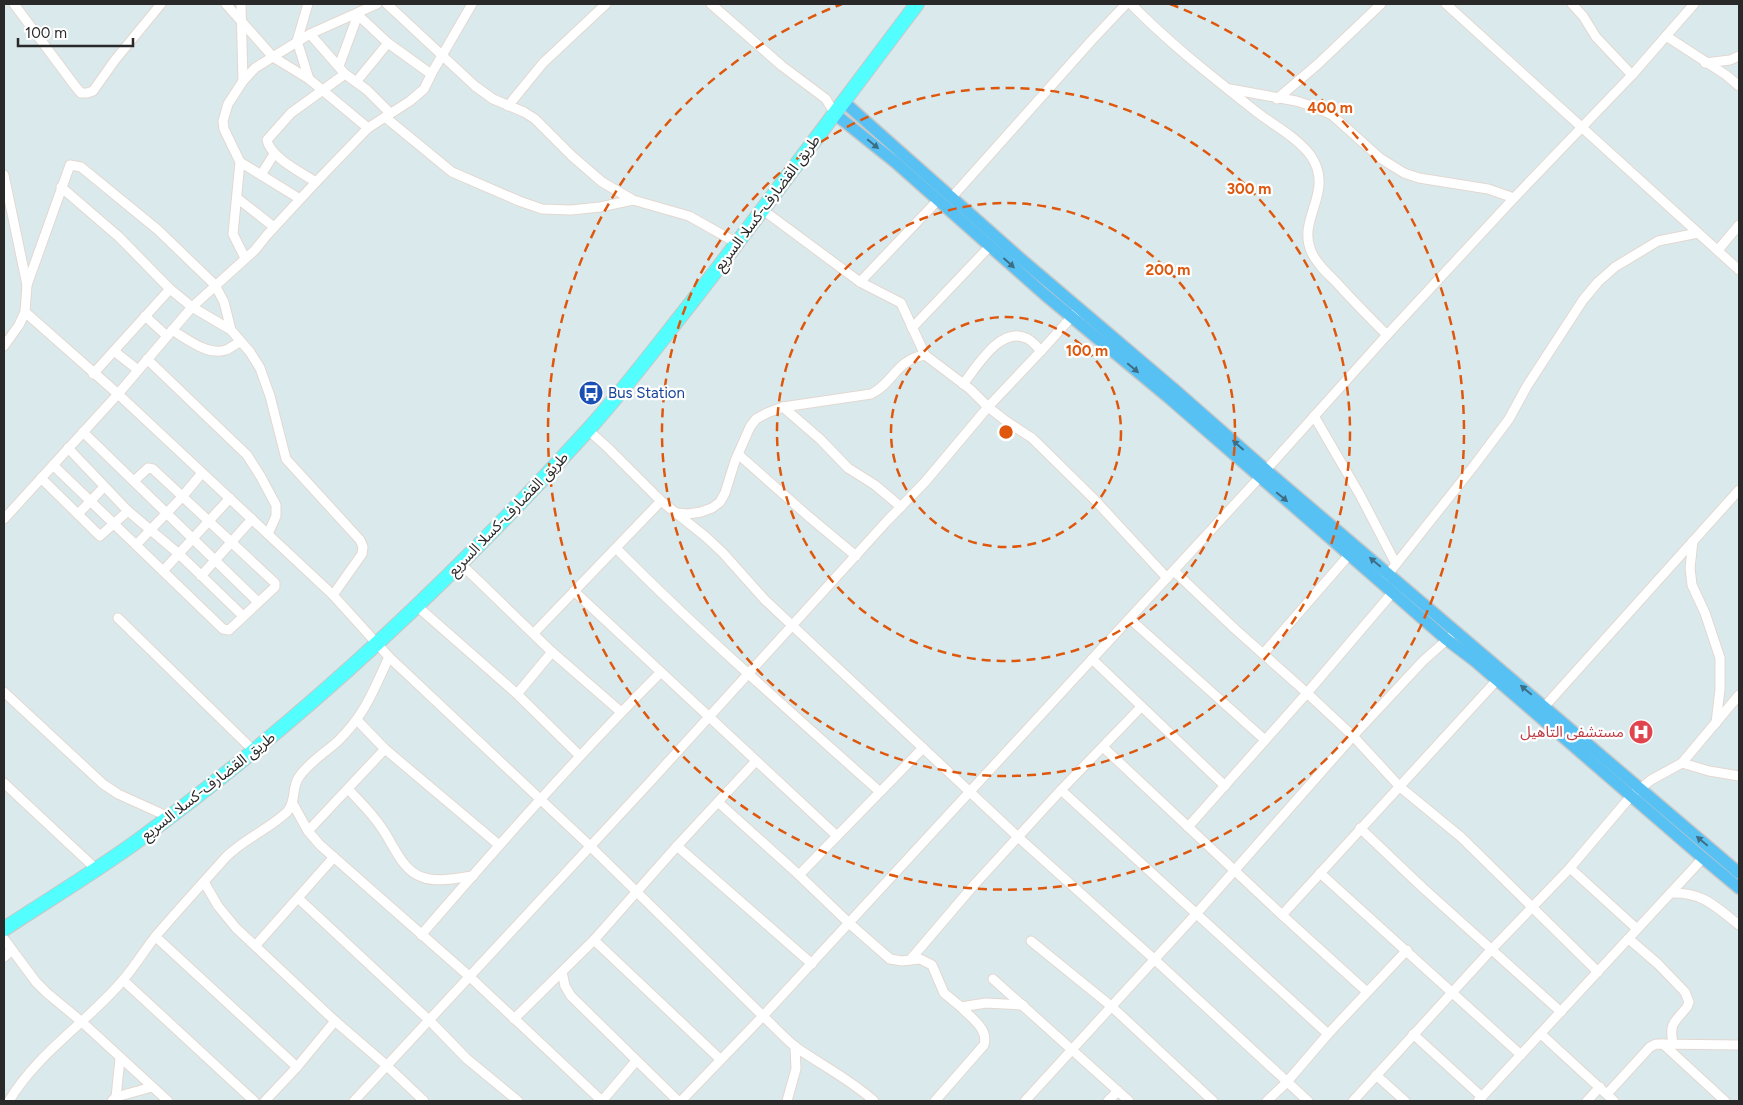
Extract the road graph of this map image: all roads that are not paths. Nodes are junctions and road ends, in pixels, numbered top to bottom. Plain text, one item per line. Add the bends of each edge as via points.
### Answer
1 (14, 4) edge
2 (161, 4) edge
3 (226, 4) edge
4 (241, 4) edge
5 (308, 4) edge
6 (377, 4) edge
7 (387, 4) edge
8 (472, 4) edge
9 (606, 4) edge
10 (711, 4) edge
11 (917, 4) edge
12 (1126, 4) edge
13 (1132, 4) edge
14 (1381, 4) edge
15 (1446, 4) edge
16 (1572, 4) edge
17 (1694, 4) edge
18 (358, 13) junction
19 (243, 22) junction
20 (310, 34) junction
21 (1666, 36) junction
22 (297, 41) junction
23 (388, 43) junction
24 (273, 56) junction
25 (442, 56) junction
26 (1739, 56) edge
27 (1705, 63) junction
28 (342, 70) junction
29 (431, 74) junction
30 (1632, 75) junction
31 (310, 79) junction
32 (243, 81) junction
33 (356, 82) junction
34 (1739, 86) edge
35 (1227, 88) junction
36 (322, 90) junction
37 (826, 99) junction
38 (1277, 99) junction
39 (844, 102) junction
40 (508, 106) junction
41 (835, 114) junction
42 (387, 115) junction
43 (368, 128) junction
44 (1582, 129) junction
45 (274, 154) junction
46 (240, 162) junction
47 (4, 175) edge
48 (262, 175) junction
49 (316, 182) junction
50 (61, 187) junction
51 (952, 197) junction
52 (237, 198) junction
53 (1514, 198) junction
54 (300, 199) junction
55 (633, 200) junction
56 (938, 200) junction
57 (763, 210) junction
58 (1739, 225) edge
59 (274, 228) junction
60 (1698, 233) junction
61 (737, 242) junction
62 (990, 246) junction
63 (1718, 250) junction
64 (245, 258) junction
65 (1739, 270) edge
66 (860, 282) junction
67 (27, 285) junction
68 (215, 286) junction
69 (170, 289) junction
70 (192, 306) junction
71 (25, 312) junction
72 (1075, 313) junction
73 (146, 316) junction
74 (912, 328) junction
75 (231, 330) junction
76 (169, 333) junction
77 (1387, 335) junction
78 (240, 342) junction
79 (4, 346) edge
80 (114, 351) junction
81 (1041, 351) junction
82 (925, 355) junction
83 (147, 359) junction
84 (138, 370) junction
85 (93, 374) junction
86 (964, 384) junction
87 (118, 394) junction
88 (783, 407) junction
89 (988, 407) junction
90 (1314, 416) junction
91 (588, 430) junction
92 (83, 432) junction
93 (68, 448) junction
94 (738, 454) junction
95 (54, 464) junction
96 (202, 473) junction
97 (1262, 474) junction
98 (41, 478) junction
99 (134, 481) junction
100 (104, 487) junction
101 (1739, 490) edge
102 (182, 497) junction
103 (230, 498) junction
104 (91, 501) junction
105 (661, 501) junction
106 (901, 507) junction
107 (128, 510) junction
108 (676, 512) junction
109 (167, 513) junction
110 (78, 514) junction
111 (4, 519) edge
112 (252, 519) junction
113 (208, 521) junction
114 (114, 524) junction
115 (151, 530) junction
116 (268, 534) junction
117 (193, 538) junction
118 (1693, 541) junction
119 (231, 542) junction
120 (136, 545) junction
121 (616, 548) junction
122 (179, 554) junction
123 (1350, 555) junction
124 (856, 556) junction
125 (215, 560) junction
126 (461, 564) junction
127 (1396, 564) junction
128 (163, 571) junction
129 (1174, 571) junction
130 (201, 576) junction
131 (1167, 578) junction
132 (1385, 578) junction
133 (574, 591) junction
134 (1393, 592) junction
135 (333, 595) junction
136 (258, 602) junction
137 (418, 607) junction
138 (243, 616) junction
139 (118, 618) dead end
140 (1130, 619) junction
141 (792, 626) junction
142 (534, 633) junction
143 (1451, 636) junction
144 (378, 644) junction
145 (552, 652) junction
146 (1263, 654) junction
147 (389, 657) junction
148 (1092, 659) junction
149 (661, 672) junction
150 (749, 673) junction
151 (1497, 680) junction
152 (4, 692) edge
153 (1307, 693) junction
154 (517, 694) junction
155 (1739, 695) edge
156 (1544, 706) junction
157 (1141, 707) junction
158 (621, 712) junction
159 (709, 716) junction
160 (358, 720) junction
161 (1716, 723) junction
162 (1353, 736) junction
163 (1265, 740) junction
164 (1103, 747) junction
165 (923, 748) junction
166 (253, 750) junction
167 (385, 750) junction
168 (580, 756) junction
169 (756, 761) junction
170 (1682, 763) junction
171 (1739, 776) edge
172 (4, 783) edge
173 (1225, 786) junction
174 (1400, 787) junction
175 (348, 788) junction
176 (1060, 790) junction
177 (880, 792) junction
178 (970, 792) junction
179 (1636, 792) junction
180 (540, 800) junction
181 (718, 802) junction
182 (292, 804) junction
183 (169, 817) junction
184 (1188, 826) junction
185 (1360, 828) junction
186 (308, 831) junction
187 (837, 836) junction
188 (1018, 837) junction
189 (500, 845) junction
190 (590, 846) junction
191 (677, 846) junction
192 (334, 857) junction
193 (1703, 858) junction
194 (1570, 868) junction
195 (96, 869) junction
196 (1235, 871) junction
197 (1320, 872) junction
198 (1739, 872) edge
199 (799, 875) junction
200 (473, 876) junction
201 (204, 882) junction
202 (1739, 888) edge
203 (636, 892) junction
204 (1671, 892) junction
205 (298, 898) junction
206 (1532, 907) junction
207 (1197, 914) junction
208 (1282, 916) junction
209 (850, 924) junction
210 (1739, 926) edge
211 (4, 929) edge
212 (1638, 929) junction
213 (421, 935) junction
214 (156, 937) junction
215 (1629, 939) junction
216 (4, 940) edge
217 (594, 940) junction
218 (1031, 941) dead end
219 (256, 945) junction
220 (12, 950) junction
221 (1407, 950) junction
222 (1491, 950) junction
223 (4, 957) edge
224 (1154, 959) junction
225 (910, 960) junction
226 (812, 964) junction
227 (562, 972) junction
228 (1598, 972) junction
229 (470, 977) junction
230 (993, 979) dead end
231 (123, 980) junction
232 (1367, 992) junction
233 (1452, 992) junction
234 (1023, 1005) junction
235 (1111, 1006) junction
236 (961, 1007) junction
237 (1561, 1012) junction
238 (763, 1016) junction
239 (514, 1019) junction
240 (335, 1021) junction
241 (430, 1021) junction
242 (82, 1022) junction
243 (1328, 1034) junction
244 (1413, 1034) junction
245 (1541, 1034) junction
246 (1663, 1044) junction
247 (1673, 1044) junction
248 (1739, 1045) edge
249 (795, 1046) junction
250 (1072, 1049) junction
251 (1521, 1055) junction
252 (120, 1059) junction
253 (720, 1059) junction
254 (636, 1060) junction
255 (386, 1065) junction
256 (297, 1067) junction
257 (1376, 1075) junction
258 (1286, 1083) junction
259 (152, 1087) junction
260 (1600, 1087) junction
261 (1118, 1091) junction
262 (1607, 1094) junction
263 (114, 1099) edge
264 (1480, 1099) edge
265 (9, 1101) edge
266 (168, 1101) edge
267 (254, 1101) edge
268 (265, 1101) edge
269 (354, 1101) edge
270 (424, 1101) edge
271 (518, 1101) edge
272 (679, 1101) edge
273 (787, 1101) edge
274 (874, 1101) edge
275 (935, 1101) edge
276 (1025, 1101) edge
277 (1108, 1101) edge
278 (1129, 1101) edge
279 (1213, 1101) edge
280 (1267, 1101) edge
281 (1308, 1101) edge
282 (1353, 1101) edge
283 (1404, 1101) edge
284 (1587, 1101) edge
285 (1614, 1101) edge
286 (1726, 1101) edge

1 - 2 street via 76,86 87,93 93,91
3 - 19 street
4 - 19 street
5 - 22 street
6 - 18 street
7 - 25 street
8 - 25 street
9 - 40 street via 543,63
10 - 37 street via 782,66
11 - 39 highway, طريق القضارف-كسلا السريع
12 - 51 street
13 - 35 street via 1158,32
14 - 38 street
15 - 44 street
16 - 30 street via 1596,37
17 - 21 street
18 - 20 street
18 - 23 street
18 - 28 street
19 - 24 street
19 - 32 street
20 - 22 street
20 - 28 street
21 - 27 street
21 - 30 street
22 - 24 street
22 - 31 street
23 - 29 street
23 - 33 street
24 - 31 street
24 - 32 street
25 - 29 street
25 - 40 street via 475,86
26 - 27 street
27 - 34 street
28 - 33 street
28 - 36 street
29 - 42 street via 424,89
30 - 44 street
31 - 36 street
32 - 46 street via 228,104 223,121
33 - 42 street via 367,90
35 - 38 street
35 - 77 street via 1309,154 1320,179 1308,228 1311,251 1320,266
36 - 43 street
36 - 45 street via 291,112 267,140
37 - 39 street
37 - 41 street
38 - 53 street via 1296,101 1332,116 1380,158 1404,174 1488,189
39 - 41 highway, طريق القضارف-كسلا السريع
39 - 51 main road
40 - 55 street via 535,119 602,182
41 -> 56 main road
41 - 57 highway, طريق القضارف-كسلا السريع
42 - 43 street
42 - 55 street via 452,172 542,209 571,210
43 - 49 street
44 - 53 street
44 - 60 street
45 - 48 street
45 - 49 street
46 - 48 street
46 - 52 street
47 - 67 street
48 - 54 street
49 - 54 street
50 - 67 street
50 - 68 street via 70,165 81,166 158,230
50 - 69 street via 119,237
51 - 72 main road
52 - 59 street
52 - 64 street via 233,234
53 - 77 street
54 - 59 street
55 - 61 street via 689,216
56 - 62 main road
56 - 66 street
57 - 61 highway, طريق القضارف-كسلا السريع
57 - 66 street
58 - 63 street
59 - 64 street
60 - 63 street
60 - 127 street via 1658,241 1615,267 1598,282 1527,386 1509,419
61 - 91 highway, طريق القضارف-كسلا السريع
62 -> 72 main road
62 - 74 street
63 - 65 street
64 - 68 street
66 - 74 street via 901,303
67 - 71 street
68 - 70 street
68 - 75 street via 224,302
69 - 70 street
69 - 73 street
70 - 75 street
70 - 76 street
71 - 79 street
71 - 85 street
72 - 81 street
72 - 97 main road
73 - 76 street
73 - 80 street
74 - 82 street
75 - 78 street
76 - 78 street via 206,350 227,350
76 - 83 street
77 - 90 street
78 - 135 street via 250,352 266,383 286,459 363,547 362,554
80 - 84 street
80 - 85 street
81 - 86 street via 1027,338 1014,336 1003,339
81 - 89 street
82 - 86 street
82 - 88 street via 906,361 871,394
83 - 84 street
83 - 116 street via 247,455 276,505 276,516
84 - 87 street
85 - 87 street
86 - 89 street
87 - 92 street
87 - 96 street
88 - 94 street via 756,419
88 - 106 street via 848,468
89 - 106 street
89 - 131 street via 1032,438
90 - 97 street
90 - 127 street
91 - 105 street
91 - 126 highway, طريق القضارف-كسلا السريع
92 - 93 street
92 - 99 street
93 - 95 street
93 - 100 street
94 - 108 street via 720,502 702,512
94 - 124 street
95 - 98 street
95 - 104 street
96 - 102 street
96 - 103 street
97 -> 123 main road
97 - 129 street
132 -> 97 main road
98 - 110 street
98 - 111 street
99 - 102 street via 144,470 152,469
99 - 109 street
100 - 104 street
100 - 107 street
101 - 118 street
102 - 109 street
102 - 113 street
103 - 112 street
103 - 113 street
104 - 110 street
104 - 114 street
105 - 108 street
105 - 121 street
106 - 124 street
107 - 114 street
107 - 115 street
108 - 141 street via 723,553
109 - 115 street
109 - 117 street
110 - 114 street via 100,536
112 - 116 street
112 - 119 street
113 - 117 street
113 - 119 street
114 - 120 street
115 - 120 street
115 - 122 street
116 - 135 street
117 - 122 street
117 - 125 street
118 - 156 street
118 - 161 street via 1692,585 1720,658
119 - 125 street
119 - 136 street via 275,583
120 - 128 street
121 - 133 street
121 - 150 street via 659,592
122 - 128 street
122 - 130 street
123 - 132 main road
123 - 146 street
124 - 141 street
125 - 130 street
125 - 136 street
126 - 137 highway, طريق القضارف-كسلا السريع
126 - 142 street
127 - 132 street
128 - 138 street via 223,629 229,630
129 - 131 street
129 - 146 street
130 - 138 street
131 - 140 street
132 - 134 main road
132 - 143 main road
133 - 142 street
133 - 149 street
134 - 143 main road
134 - 153 street
135 - 144 street
136 - 138 street
137 - 144 highway, طريق القضارف-كسلا السريع
137 - 154 street
139 - 166 street
140 - 148 street
140 - 163 street
141 - 150 street
141 - 165 street
142 - 145 street
143 - 151 main road
156 -> 143 main road
143 - 162 street via 1423,660
144 - 147 street
144 - 166 highway, طريق القضارف-كسلا السريع via 322,695
145 - 154 street
145 - 158 street
146 - 153 street
147 - 160 street
147 - 180 street
148 - 157 street
148 - 178 street
149 - 158 street
149 - 159 street
150 - 159 street
150 - 177 street
151 - 174 street
151 - 179 main road
152 - 183 street via 103,784
153 - 162 street
153 - 163 street
154 - 168 street
155 - 161 street
156 - 179 main road
157 - 164 street
157 - 173 street
158 - 168 street
159 - 169 street
159 - 190 street
160 - 167 street
160 - 182 street via 298,778
161 - 170 street
162 - 174 street
162 - 196 street
163 - 173 street
164 - 176 street
164 - 184 street
165 - 177 street
165 - 178 street
166 - 183 highway, طريق القضارف-كسلا السريع
167 - 175 street
167 - 189 street
168 - 180 street
169 - 181 street
169 - 187 street
170 - 171 street
170 - 179 street
172 - 195 street
173 - 184 street
174 - 185 street
174 - 206 street via 1461,837
175 - 186 street
175 - 200 street via 416,875 430,880
176 - 188 street
176 - 207 street
177 - 187 street
178 - 188 street
178 - 209 street
179 - 193 main road
179 - 194 street
198 -> 179 main road
180 - 189 street
180 - 190 street
181 - 191 street
181 - 199 street
182 - 186 street
182 - 201 street via 281,817 233,850
183 - 195 highway, طريق القضارف-كسلا السريع
184 - 196 street
185 - 197 street
185 - 222 street
186 - 192 street
187 - 199 street
188 - 224 street
188 - 225 street
189 - 200 street
190 - 203 street
190 - 229 street
191 - 203 street
191 - 226 street
192 - 205 street
192 - 213 street
193 - 202 main road
193 - 204 street
194 - 206 street
194 - 212 street
195 - 211 highway, طريق القضارف-كسلا السريع
196 - 207 street
196 - 208 street
197 - 208 street
197 - 221 street
199 - 209 street
200 - 213 street
201 - 214 street
201 - 219 street via 236,928
203 - 217 street
203 - 238 street
204 - 210 street via 1699,896
204 - 212 street
205 - 219 street
205 - 241 street
206 - 222 street
206 - 228 street
207 - 224 street
207 - 243 street
208 - 232 street
209 - 225 street via 890,958
209 - 226 street
212 - 215 street
213 - 229 street
214 - 231 street
214 - 256 street
215 - 228 street
215 - 247 street via 1658,964 1688,997 1687,1007 1672,1028
216 - 220 street
217 - 227 street
217 - 253 street
218 - 235 street
219 - 240 street
220 - 223 street
220 - 242 street via 47,993
221 - 232 street
221 - 233 street
222 - 233 street
222 - 237 street
224 - 235 street
224 - 258 street
225 - 236 street via 920,959 932,965 944,993
226 - 238 street
227 - 239 street
227 - 254 street via 571,996
228 - 237 street
229 - 239 street
229 - 241 street
230 - 234 street
231 - 242 street
231 - 267 street
232 - 243 street
233 - 244 street
233 - 251 street
234 - 236 street via 986,1003
234 - 250 street
235 - 250 street
235 - 279 street
236 - 275 street via 984,1030 986,1039
237 - 245 street
238 - 249 street
238 - 253 street
239 - 254 street via 602,1101
240 - 255 street
240 - 256 street
241 - 255 street
241 - 271 street via 467,1059
242 - 252 street
242 - 265 street via 35,1066
243 - 258 street
244 - 257 street
244 - 264 street
245 - 251 street
245 - 260 street
246 - 247 street
246 - 262 street via 1650,1047
246 - 286 street
247 - 248 street
249 - 273 street via 796,1069
249 - 274 street via 854,1084
250 - 261 street
250 - 276 street
251 - 264 street
252 - 259 street
252 - 263 street
253 - 272 street
254 - 272 street
255 - 269 street
255 - 270 street
256 - 268 street
257 - 282 street
257 - 283 street
258 - 280 street
258 - 281 street
259 - 263 street
259 - 266 street
260 - 262 street
260 - 284 street
261 - 277 street
261 - 278 street
262 - 285 street

